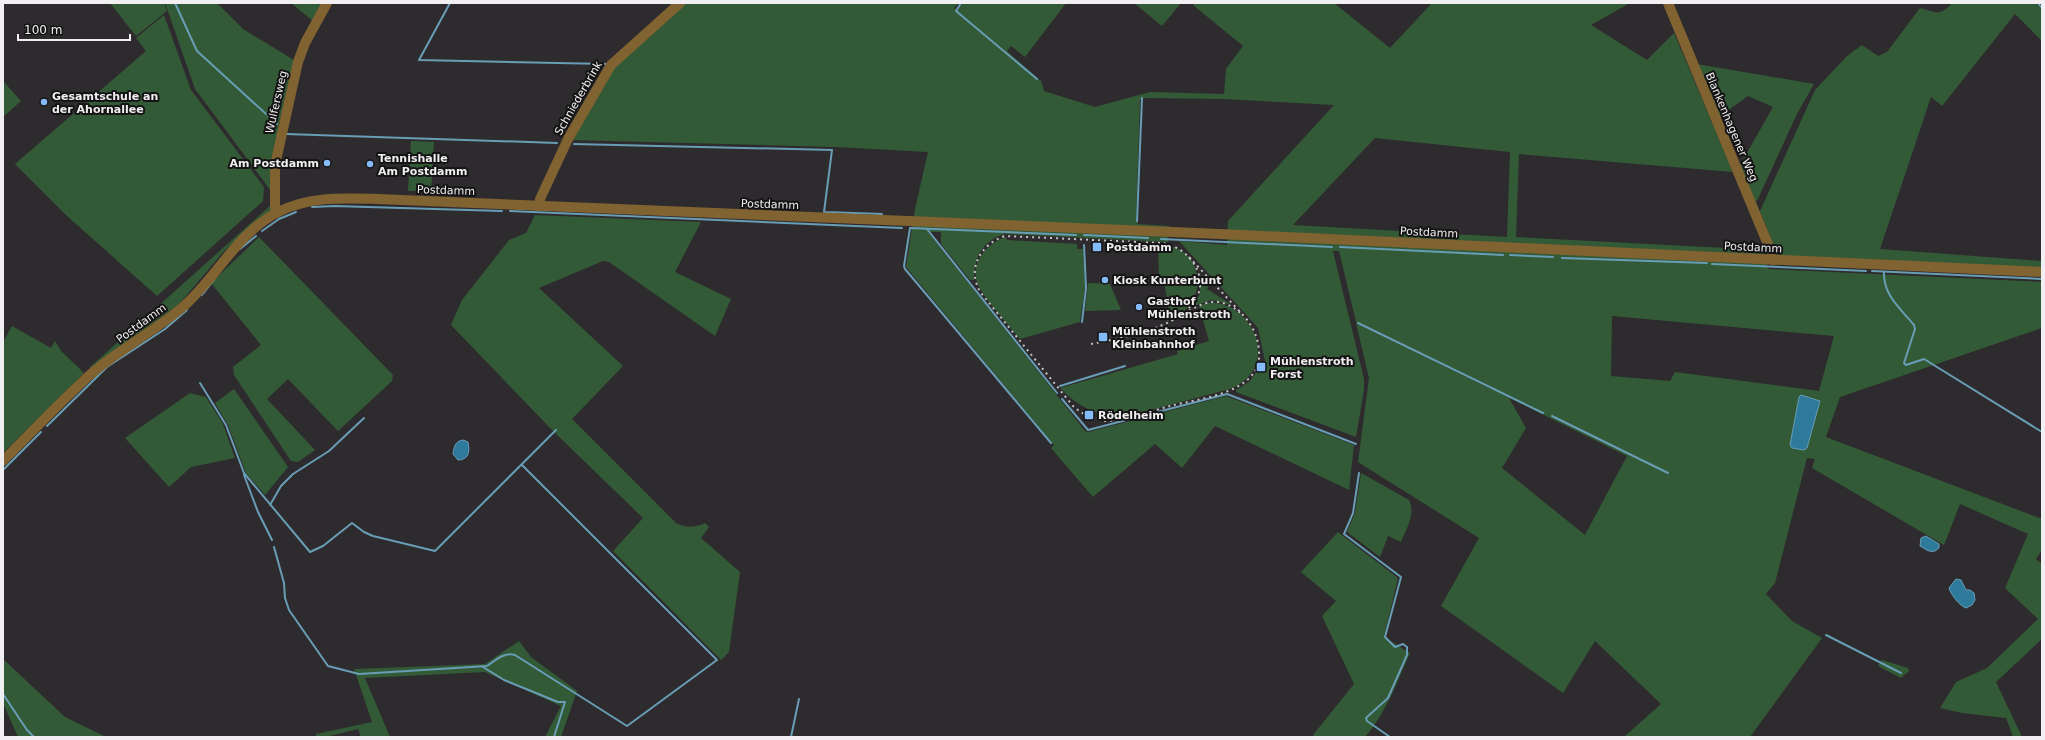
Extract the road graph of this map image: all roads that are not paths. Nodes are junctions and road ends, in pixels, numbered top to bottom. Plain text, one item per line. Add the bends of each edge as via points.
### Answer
1 (327, 3) edge
2 (680, 3) edge
3 (1668, 3) edge
4 (539, 206) junction
5 (277, 213) junction
6 (1773, 260) junction
7 (2042, 272) edge
8 (3, 461) edge

1 - 5 street, Wulfersweg via 305,43 298,62 275,165
2 - 4 street, Schniederbrink via 611,65 568,139
3 - 6 street, Blankenhagener Weg
4 - 5 street, Postdamm via 338,198 305,202
4 - 6 street, Postdamm
5 - 8 street, Postdamm via 239,243 184,306 92,374
6 - 7 street, Postdamm

